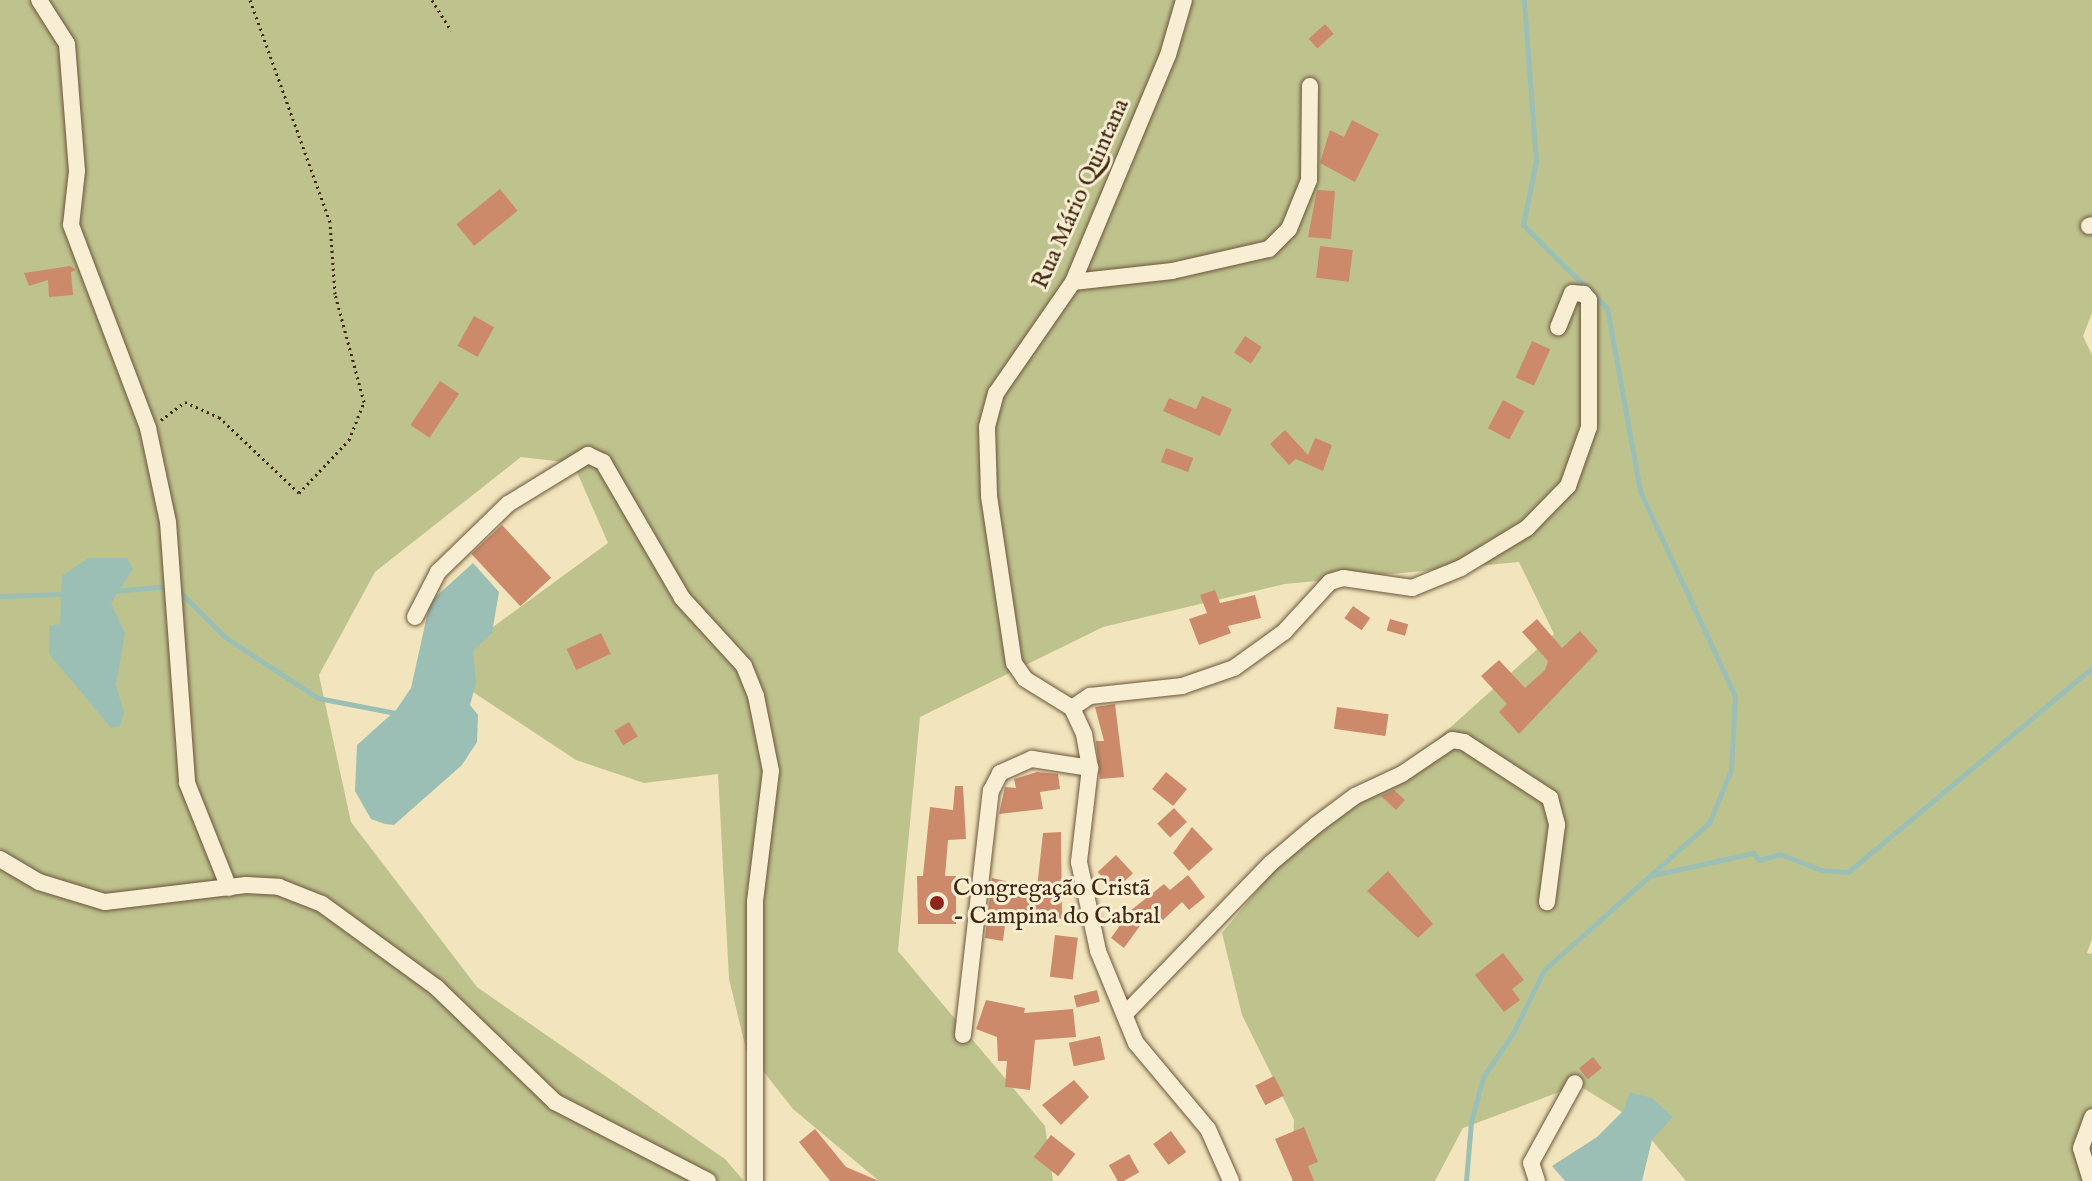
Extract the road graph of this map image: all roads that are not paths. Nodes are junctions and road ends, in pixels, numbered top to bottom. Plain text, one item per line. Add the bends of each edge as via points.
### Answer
1 (39, 0) edge
2 (1184, 0) edge
3 (1310, 86) dead end
4 (1073, 282) junction
5 (1558, 327) dead end
6 (415, 617) dead end
7 (1072, 708) junction
8 (1090, 768) junction
9 (0, 859) edge
10 (229, 888) junction
11 (1547, 902) dead end
12 (1125, 1014) junction
13 (963, 1035) dead end
14 (1575, 1083) dead end
15 (2092, 1117) edge
16 (708, 1181) edge
17 (755, 1181) edge
18 (1231, 1181) edge
19 (1537, 1181) edge
20 (2091, 1181) edge

1 - 10 street via 67,44 77,171 71,225 154,454 168,522 187,783
2 - 4 street, Rua Mário Quintana via 1168,55
3 - 4 street via 1309,180 1289,229 1269,249 1172,271
4 - 7 street, Rua Mário Quintana via 1010,369 996,393 987,427 989,496 1014,663 1025,679
5 - 7 street via 1572,293 1584,294 1589,300 1589,427 1568,486 1527,528 1461,568 1412,588 1343,578 1330,582 1276,639 1234,668 1182,686 1105,693
6 - 17 street via 438,572 508,504 588,455 603,462 682,598 744,666 756,696 771,771 755,902
7 - 8 street via 1084,734
8 - 12 street via 1079,862 1082,892 1098,951
8 - 13 street via 1032,759 1000,773 991,791
9 - 10 street via 39,882 105,902
10 - 16 street via 279,887 322,904 437,988 555,1102
11 - 12 street via 1557,825 1550,798 1452,740 1316,825 1271,863
12 - 18 street via 1151,1065 1208,1129
14 - 19 street via 1531,1163
15 - 20 street via 2080,1159

